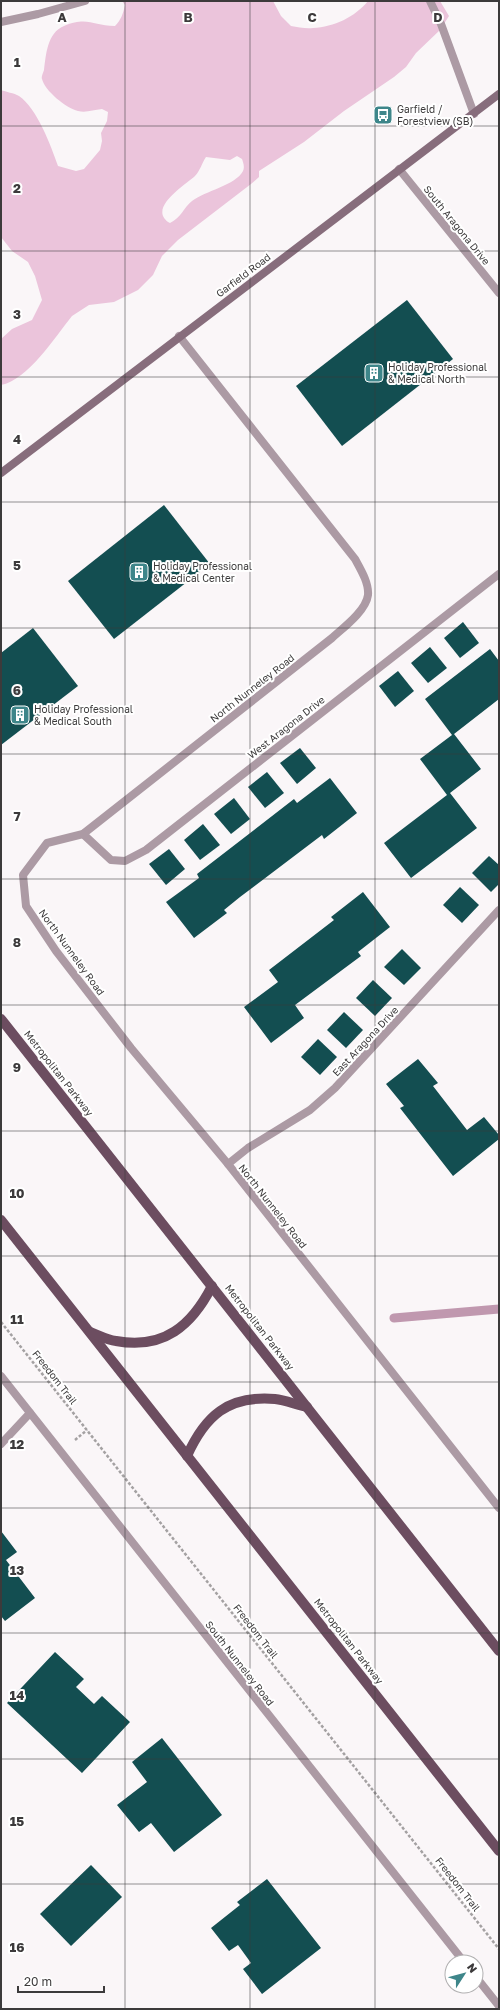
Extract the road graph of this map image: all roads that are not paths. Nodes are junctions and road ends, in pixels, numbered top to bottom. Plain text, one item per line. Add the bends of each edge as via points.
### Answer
1 (85, 1) edge
2 (430, 1) edge
3 (1, 22) edge
4 (499, 94) edge
5 (474, 114) junction
6 (399, 169) junction
7 (499, 293) edge
8 (179, 336) junction
9 (1, 473) edge
10 (499, 574) edge
11 (83, 834) junction
12 (499, 910) edge
13 (1, 1019) edge
14 (228, 1164) junction
15 (1, 1220) edge
16 (212, 1286) junction
17 (90, 1332) junction
18 (1, 1376) edge
19 (307, 1407) junction
20 (30, 1413) junction
21 (1, 1444) edge
22 (187, 1456) junction
23 (499, 1508) edge
24 (499, 1651) edge
25 (499, 1851) edge
26 (458, 1954) edge
27 (484, 1987) edge
28 (499, 2006) edge

1 - 3 street
2 - 5 street
4 - 5 main road, Garfield Road
5 - 6 main road, Garfield Road
6 - 7 street, South Aragona Drive
6 - 8 main road, Garfield Road
8 - 9 main road, Garfield Road
8 - 11 street, North Nunneley Road via 355,559 365,578 368,595 358,614 332,638
10 - 11 street, West Aragona Drive via 146,850 124,861 111,860
11 - 14 street, North Nunneley Road via 47,843 23,875 26,906 56,951 131,1048
12 - 14 street, East Aragona Drive via 335,1088 310,1110 248,1148
13 - 16 main road, Metropolitan Parkway
14 - 23 street, North Nunneley Road
15 - 17 main road, Metropolitan Parkway
16 - 17 main road via 202,1305 188,1322 171,1334 134,1342 116,1341
16 - 19 main road, Metropolitan Parkway
17 - 22 main road, Metropolitan Parkway
18 - 20 street, South Nunneley Road
19 - 22 main road via 275,1399 252,1399 233,1403 218,1411 206,1424
19 - 24 main road, Metropolitan Parkway
20 - 21 street
20 - 26 street, South Nunneley Road
22 - 25 main road, Metropolitan Parkway
27 - 28 street

